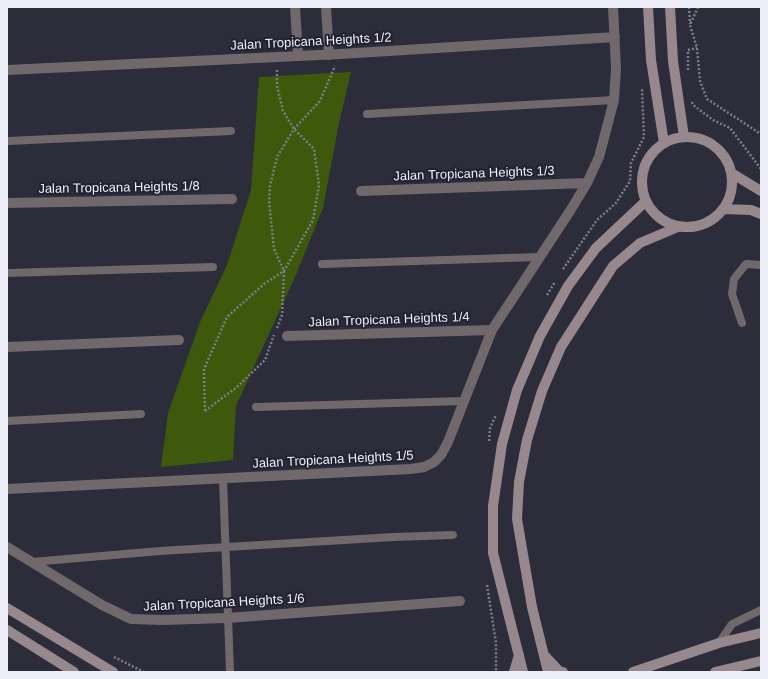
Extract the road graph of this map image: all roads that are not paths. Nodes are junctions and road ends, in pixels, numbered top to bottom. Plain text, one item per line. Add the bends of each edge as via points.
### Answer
1 (295, 7) edge
2 (326, 7) edge
3 (613, 7) edge
4 (648, 7) edge
5 (670, 7) edge
6 (615, 37) junction
7 (329, 55) junction
8 (298, 56) junction
9 (7, 70) edge
10 (614, 100) junction
11 (367, 114) dead end
12 (231, 131) dead end
13 (684, 137) junction
14 (7, 141) edge
15 (664, 143) junction
16 (733, 174) junction
17 (587, 183) junction
18 (361, 191) dead end
19 (761, 191) edge
20 (232, 199) dead end
21 (646, 201) junction
22 (7, 203) edge
23 (725, 209) junction
24 (761, 214) edge
25 (678, 227) junction
26 (539, 257) junction
27 (322, 264) dead end
28 (761, 265) edge
29 (213, 266) dead end
30 (7, 273) edge
31 (742, 323) dead end
32 (492, 330) junction
33 (287, 336) dead end
34 (178, 340) dead end
35 (7, 347) edge
36 (464, 401) junction
37 (256, 407) dead end
38 (141, 414) dead end
39 (7, 421) edge
40 (223, 479) junction
41 (7, 489) edge
42 (453, 535) dead end
43 (7, 547) edge
44 (225, 548) junction
45 (32, 562) junction
46 (460, 601) dead end
47 (7, 608) edge
48 (761, 610) edge
49 (228, 618) junction
50 (7, 630) edge
51 (761, 633) edge
52 (719, 643) junction
53 (519, 655) junction
54 (544, 655) junction
55 (761, 661) edge
56 (74, 672) edge
57 (113, 672) edge
58 (230, 672) edge
59 (514, 672) edge
60 (523, 672) edge
61 (548, 672) edge
62 (563, 672) edge
63 (633, 672) edge
64 (715, 672) edge

1 - 8 street
2 - 7 street
3 - 6 street, Jalan Tropicana Heights 1/5
4 - 15 street via 651,60
5 - 13 street via 672,61
6 - 7 street, Jalan Tropicana Heights 1/2
6 - 10 street, Jalan Tropicana Heights 1/5
7 - 8 street, Jalan Tropicana Heights 1/2
8 - 9 street, Jalan Tropicana Heights 1/2
10 - 11 lane
10 - 17 street, Jalan Tropicana Heights 1/5 via 599,156
12 - 14 lane
13 - 15 street
13 - 16 street via 706,140 724,154
15 - 21 street via 648,159 644,169 642,190
16 - 19 street
16 - 23 street via 733,192
17 - 18 street, Jalan Tropicana Heights 1/3
17 - 26 street, Jalan Tropicana Heights 1/5
20 - 22 street, Jalan Tropicana Heights 1/8
21 - 25 street via 654,213 665,222
21 - 53 street via 596,248 568,286 537,343 517,390 502,444 493,506 493,553
23 - 24 street via 751,210
23 - 25 street via 712,221 695,227
25 - 54 street via 640,243 613,266 561,347 542,391 531,426 519,482 517,519 523,561
26 - 27 lane
26 - 32 street, Jalan Tropicana Heights 1/5
28 - 31 lane via 746,264 734,279 732,294
29 - 30 lane
32 - 33 street, Jalan Tropicana Heights 1/4
32 - 36 street, Jalan Tropicana Heights 1/5
34 - 35 street
36 - 37 lane
36 - 40 street, Jalan Tropicana Heights 1/5 via 442,455 424,467
38 - 39 lane
40 - 41 street, Jalan Tropicana Heights 1/5
40 - 44 lane
42 - 44 lane
43 - 45 street, Jalan Tropicana Heights 1/6
44 - 45 lane
44 - 49 lane
45 - 49 street, Jalan Tropicana Heights 1/6 via 102,605 131,619
46 - 49 street, Jalan Tropicana Heights 1/6
47 - 57 street
48 - 52 lane via 732,624
49 - 58 lane
50 - 56 street
51 - 52 street
52 - 63 street
53 - 59 street
53 - 60 street
54 - 61 street
54 - 62 street
55 - 64 street

